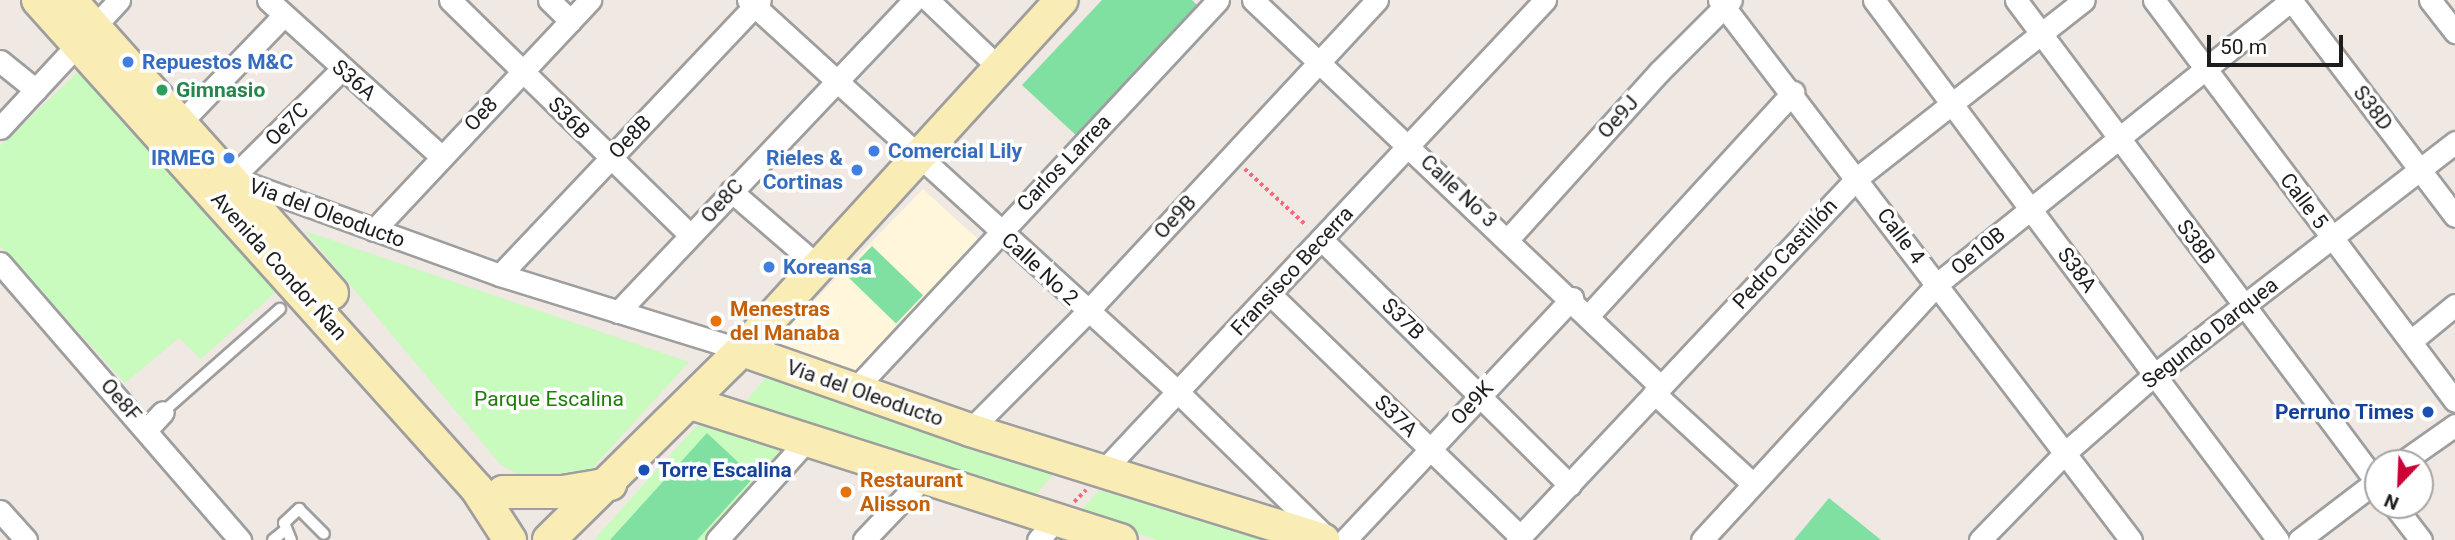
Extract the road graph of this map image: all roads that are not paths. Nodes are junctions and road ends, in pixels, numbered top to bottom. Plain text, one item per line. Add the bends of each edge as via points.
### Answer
1 (38, 0) edge
2 (70, 0) edge
3 (119, 0) edge
4 (450, 0) edge
5 (549, 0) edge
6 (590, 0) edge
7 (914, 0) edge
8 (928, 0) edge
9 (1062, 0) edge
10 (1218, 0) edge
11 (1253, 0) edge
12 (1377, 0) edge
13 (1545, 0) edge
14 (1874, 0) edge
15 (2016, 0) edge
16 (2084, 0) edge
17 (2154, 0) edge
18 (2291, 0) edge
19 (2430, 0) edge
20 (754, 2) edge
21 (1725, 2) edge
22 (280, 7) edge
23 (570, 21) junction
24 (2041, 33) junction
25 (2455, 33) edge
26 (84, 37) junction
27 (0, 61) edge
28 (1319, 63) junction
29 (998, 67) junction
30 (2205, 69) junction
31 (341, 70) junction
32 (522, 70) junction
33 (835, 79) junction
34 (36, 90) junction
35 (1793, 92) junction
36 (1952, 102) junction
37 (181, 121) junction
38 (0, 128) edge
39 (2120, 137) junction
40 (2455, 142) edge
41 (1411, 146) junction
42 (917, 155) junction
43 (442, 157) junction
44 (609, 159) junction
45 (2420, 169) junction
46 (1857, 178) junction
47 (224, 186) junction
48 (732, 191) junction
49 (2031, 208) junction
50 (2455, 216) edge
51 (374, 230) junction
52 (999, 231) junction
53 (690, 235) junction
54 (1509, 237) junction
55 (1321, 239) junction
56 (2332, 240) junction
57 (0, 263) edge
58 (818, 265) junction
59 (500, 275) junction
60 (1937, 284) junction
61 (1271, 295) junction
62 (1572, 298) junction
63 (2455, 305) edge
64 (2242, 306) junction
65 (280, 309) dead end
66 (618, 312) junction
67 (1087, 312) junction
68 (1588, 316) junction
69 (2411, 341) junction
70 (742, 350) junction
71 (2154, 375) junction
72 (855, 389) junction
73 (1657, 389) junction
74 (1178, 393) junction
75 (1480, 395) junction
76 (2455, 401) edge
77 (691, 403) junction
78 (163, 412) joint
79 (2455, 425) edge
80 (146, 429) junction
81 (970, 430) junction
82 (807, 440) junction
83 (1430, 449) junction
84 (2421, 449) edge
85 (2066, 452) junction
86 (2364, 465) edge
87 (1103, 471) junction
88 (923, 478) junction
89 (610, 484) junction
90 (1753, 484) junction
91 (1570, 485) junction
92 (503, 492) junction
93 (2364, 492) edge
94 (0, 511) edge
95 (2405, 519) edge
96 (1048, 529) edge
97 (324, 534) dead end
98 (287, 535) edge
99 (1519, 538) edge
100 (26, 540) edge
101 (240, 540) edge
102 (273, 540) edge
103 (510, 540) edge
104 (534, 540) edge
105 (549, 540) edge
106 (717, 540) edge
107 (864, 540) edge
108 (1121, 540) edge
109 (1323, 540) edge
110 (1328, 540) edge
111 (1345, 540) edge
112 (1702, 540) edge
113 (1980, 540) edge
114 (2131, 540) edge
115 (2278, 540) edge
116 (2299, 540) edge
117 (2421, 540) edge

1 - 26 street, Avenida Condor Ñan
2 - 26 street
3 - 26 street
4 - 32 street, S36B
5 - 23 street
6 - 23 street, Oe8
7 - 33 street, Oe8C
8 - 29 street
9 - 29 street
10 - 52 street, Carlos Larrea
11 - 28 street, Calle No 3
12 - 28 street, Oe9B
13 - 41 street, Fransisco Becerra
14 - 36 street, S38A
15 - 24 street, S38B
16 - 24 street, Pedro Castillón
17 - 30 street, Calle 5
18 - 30 street, Oe10B
18 - 45 street, S38D
19 - 25 street
20 - 33 street, Calle No 2
20 - 44 street, Oe8B
21 - 35 street, Calle 4
21 - 54 street, Oe9J
22 - 31 street, S36A
22 - 37 street
23 - 32 street, Oe8
24 - 36 street, Pedro Castillón
24 - 39 street, S38B
26 - 34 street
26 - 37 street, Avenida Condor Ñan
26 - 47 street, Avenida Condor Ñan
27 - 34 street
28 - 41 street, Calle No 3
28 - 67 street, Oe9B
29 - 42 street
30 - 39 street, Oe10B
30 - 56 street, Calle 5
31 - 43 street, S36A
31 - 47 street, Oe7C
32 - 43 street, Oe8
32 - 44 street, S36B
33 - 42 street, Calle No 2
33 - 48 street, Oe8C
34 - 38 street
35 - 46 street, Calle 4
35 - 68 street
36 - 46 street, Pedro Castillón
36 - 49 street, S38A
37 - 47 street, Avenida Condor Ñan
39 - 49 street, Oe10B
39 - 64 street, S38B
40 - 45 street, Segundo Darquea
41 - 54 street, Calle No 3
41 - 55 street, Fransisco Becerra
42 - 52 street, Calle No 2
42 - 58 street
43 - 51 street, Oe8
44 - 53 street, S36B
44 - 59 street, Oe8B
45 - 50 street, S38D
45 - 56 street, Segundo Darquea
46 - 60 street, Calle 4
46 - 73 street, Pedro Castillón
47 - 51 street, Via del Oleoducto
47 - 92 street, Avenida Condor Ñan
47 - 103 street, Avenida Condor Ñan via 477,489
48 - 53 street, Oe8C
48 - 58 street
49 - 60 street, Oe10B
49 - 71 street, S38A
51 - 59 street, Via del Oleoducto
52 - 67 street, Calle No 2
52 - 72 street, Carlos Larrea
53 - 66 street, Oe8C
54 - 62 street, Calle No 3
55 - 61 street, Fransisco Becerra
55 - 75 street, S37B
56 - 64 street, Segundo Darquea
56 - 69 street, Calle 5
57 - 80 street, Oe8F
58 - 70 street
59 - 66 street, Via del Oleoducto
60 - 85 street, Calle 4
60 - 90 street, Oe10B
61 - 74 street, Fransisco Becerra
61 - 83 street, S37A
62 - 68 street, Calle No 3
62 - 75 street, Oe9K
63 - 69 street
64 - 71 street, Segundo Darquea
64 - 86 street, S38B
65 - 78 lane
66 - 70 street, Via del Oleoducto
67 - 74 street, Calle No 2
67 - 81 street, Oe9B
68 - 73 street, Calle No 3
69 - 76 street, Calle 5
70 - 72 street, Via del Oleoducto
70 - 77 street
71 - 85 street, Segundo Darquea
71 - 115 street, S38A
72 - 81 street, Via del Oleoducto
73 - 90 street, Calle No 3
73 - 91 street, Pedro Castillón
74 - 87 street, Fransisco Becerra
74 - 110 street, Calle No 2
75 - 83 street, Oe9K
75 - 91 street, S37B
77 - 82 street
77 - 89 street
78 - 80 street
79 - 84 street
80 - 101 street, Oe8F
81 - 87 street, Via del Oleoducto
82 - 88 street
82 - 106 street
83 - 99 street, S37A
83 - 111 street, Oe9K
85 - 113 street, Segundo Darquea
85 - 114 street, Calle 4
87 - 109 street, Via del Oleoducto
88 - 96 street
88 - 107 street
89 - 92 street via 563,492
89 - 105 street
90 - 112 street, Oe10B
91 - 99 street, Pedro Castillón
92 - 104 street, Avenida Condor Ñan
93 - 116 street
94 - 100 street
95 - 117 street
96 - 108 street
97 - 98 lane via 299,509 286,519
98 - 102 lane

